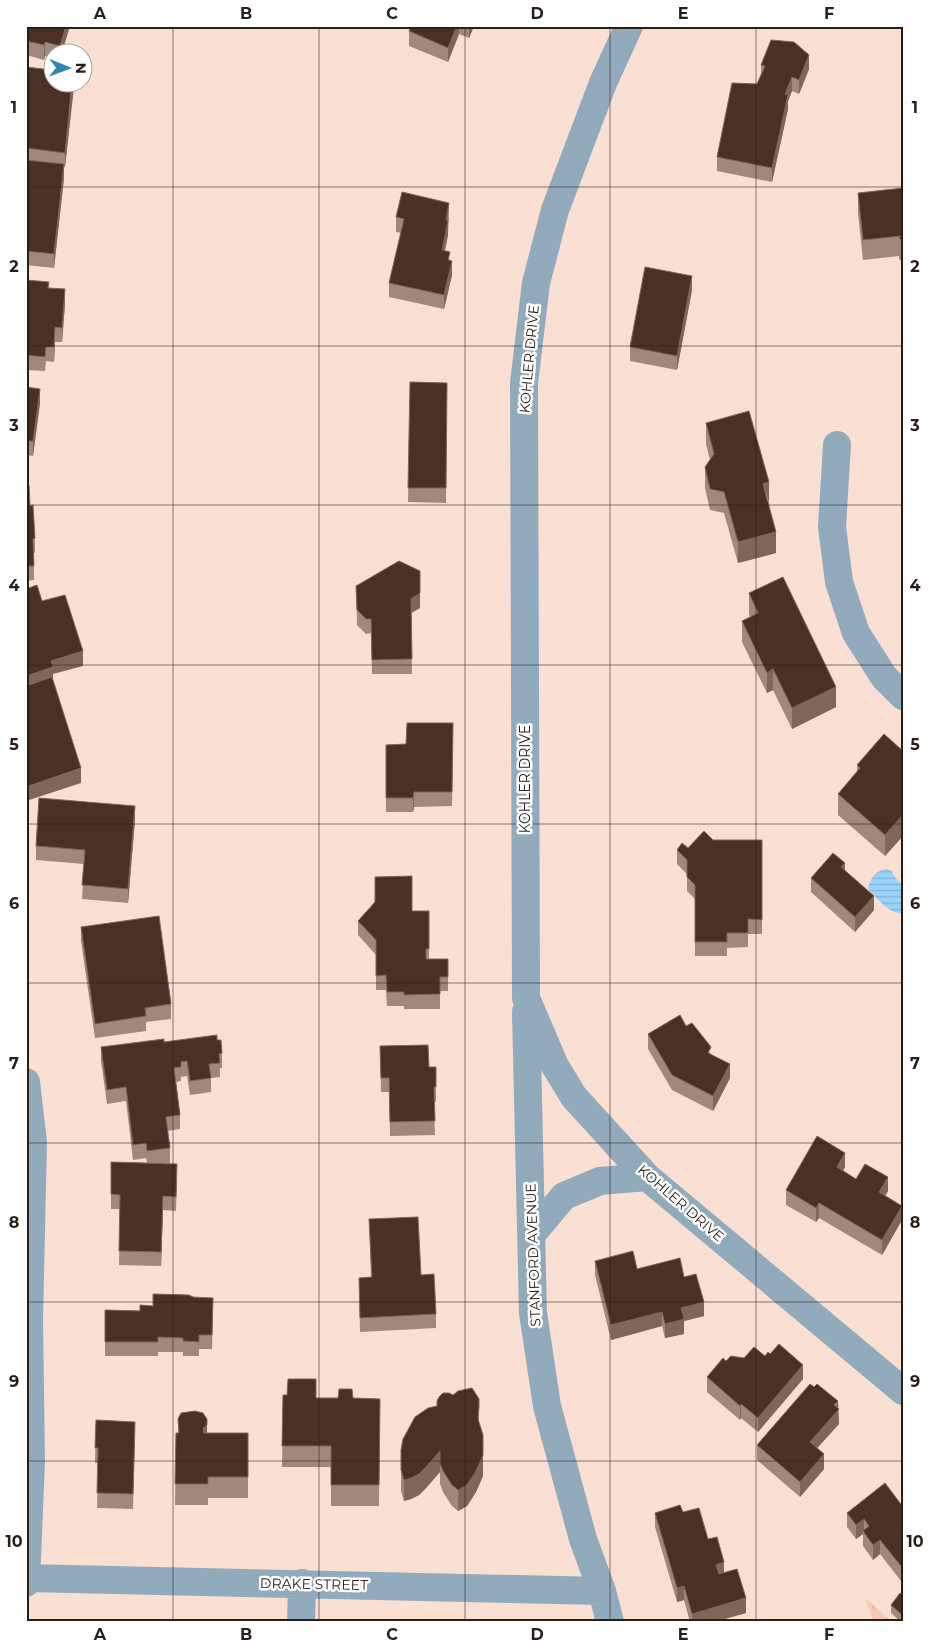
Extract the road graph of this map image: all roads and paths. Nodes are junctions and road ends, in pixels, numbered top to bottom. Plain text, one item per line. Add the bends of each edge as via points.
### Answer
1 (629, 26) edge
2 (837, 445) dead end
3 (903, 696) edge
4 (526, 998) junction
5 (26, 1082) edge
6 (647, 1177) junction
7 (532, 1234) junction
8 (903, 1391) edge
9 (27, 1578) edge
10 (26, 1582) edge
11 (302, 1583) junction
12 (602, 1591) junction
13 (301, 1622) edge
14 (610, 1622) edge

1 - 4 street, KOHLER DRIVE via 554,210 536,283 524,383
2 - 3 street via 832,526 839,582 856,633 884,678
4 - 6 street, KOHLER DRIVE via 555,1066 574,1097
4 - 7 street, STANFORD AVENUE
5 - 9 street via 33,1142
6 - 7 street via 600,1180 564,1196
6 - 8 street, KOHLER DRIVE
7 - 12 street, STANFORD AVENUE via 533,1313 546,1406 583,1539
9 - 10 street
9 - 11 street, DRAKE STREET
11 - 12 street, DRAKE STREET
11 - 13 street
12 - 14 street, STANFORD AVENUE

